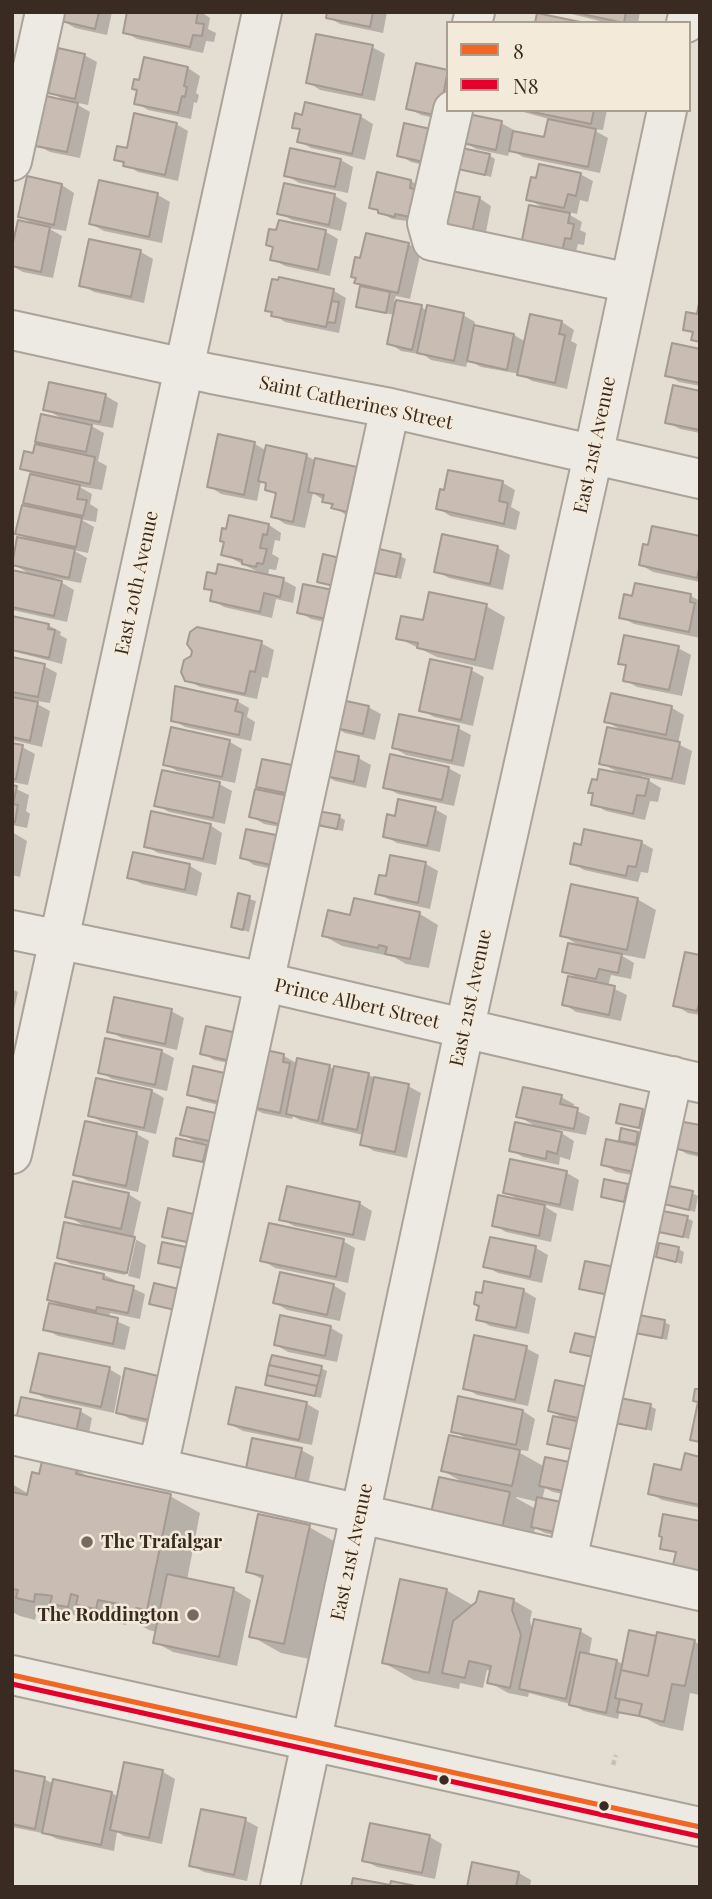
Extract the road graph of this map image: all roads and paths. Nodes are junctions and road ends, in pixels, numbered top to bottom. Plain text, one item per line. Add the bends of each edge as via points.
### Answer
1 (45, 12) edge
2 (262, 12) edge
3 (453, 112) edge
4 (667, 112) edge
5 (12, 161) edge
6 (630, 283) junction
7 (12, 330) edge
8 (184, 368) junction
9 (390, 408) junction
10 (593, 456) junction
11 (700, 479) edge
12 (12, 930) edge
13 (58, 940) junction
14 (265, 982) junction
15 (464, 1028) junction
16 (686, 1080) edge
17 (12, 1153) edge
18 (12, 1435) edge
19 (158, 1467) junction
20 (360, 1515) junction
21 (567, 1560) junction
22 (700, 1591) edge
23 (12, 1675) edge
24 (311, 1742) junction
25 (616, 1755) dead end
26 (613, 1765) dead end
27 (700, 1827) edge
28 (280, 1887) edge

1 - 5 street
2 - 8 street, East 20th Avenue
3 - 6 street via 427,223 432,241
4 - 6 street, East 21st Avenue
6 - 10 street, East 21st Avenue
7 - 8 street, Saint Catherines Street
8 - 9 street, Saint Catherines Street
8 - 13 street, East 20th Avenue
9 - 10 street, Saint Catherines Street
9 - 14 street
10 - 11 street, Saint Catherines Street
10 - 15 street, East 21st Avenue
12 - 13 street, Prince Albert Street
13 - 14 street, Prince Albert Street
13 - 17 street, East 20th Avenue
14 - 15 street, Prince Albert Street
14 - 19 street
15 - 16 street, Prince Albert Street
15 - 20 street, East 21st Avenue
16 - 21 street
18 - 19 street
19 - 20 street
20 - 21 street
20 - 24 street, East 21st Avenue
21 - 22 street
23 - 24 street
24 - 27 street
24 - 28 street, East 21st Avenue
25 - 26 path

